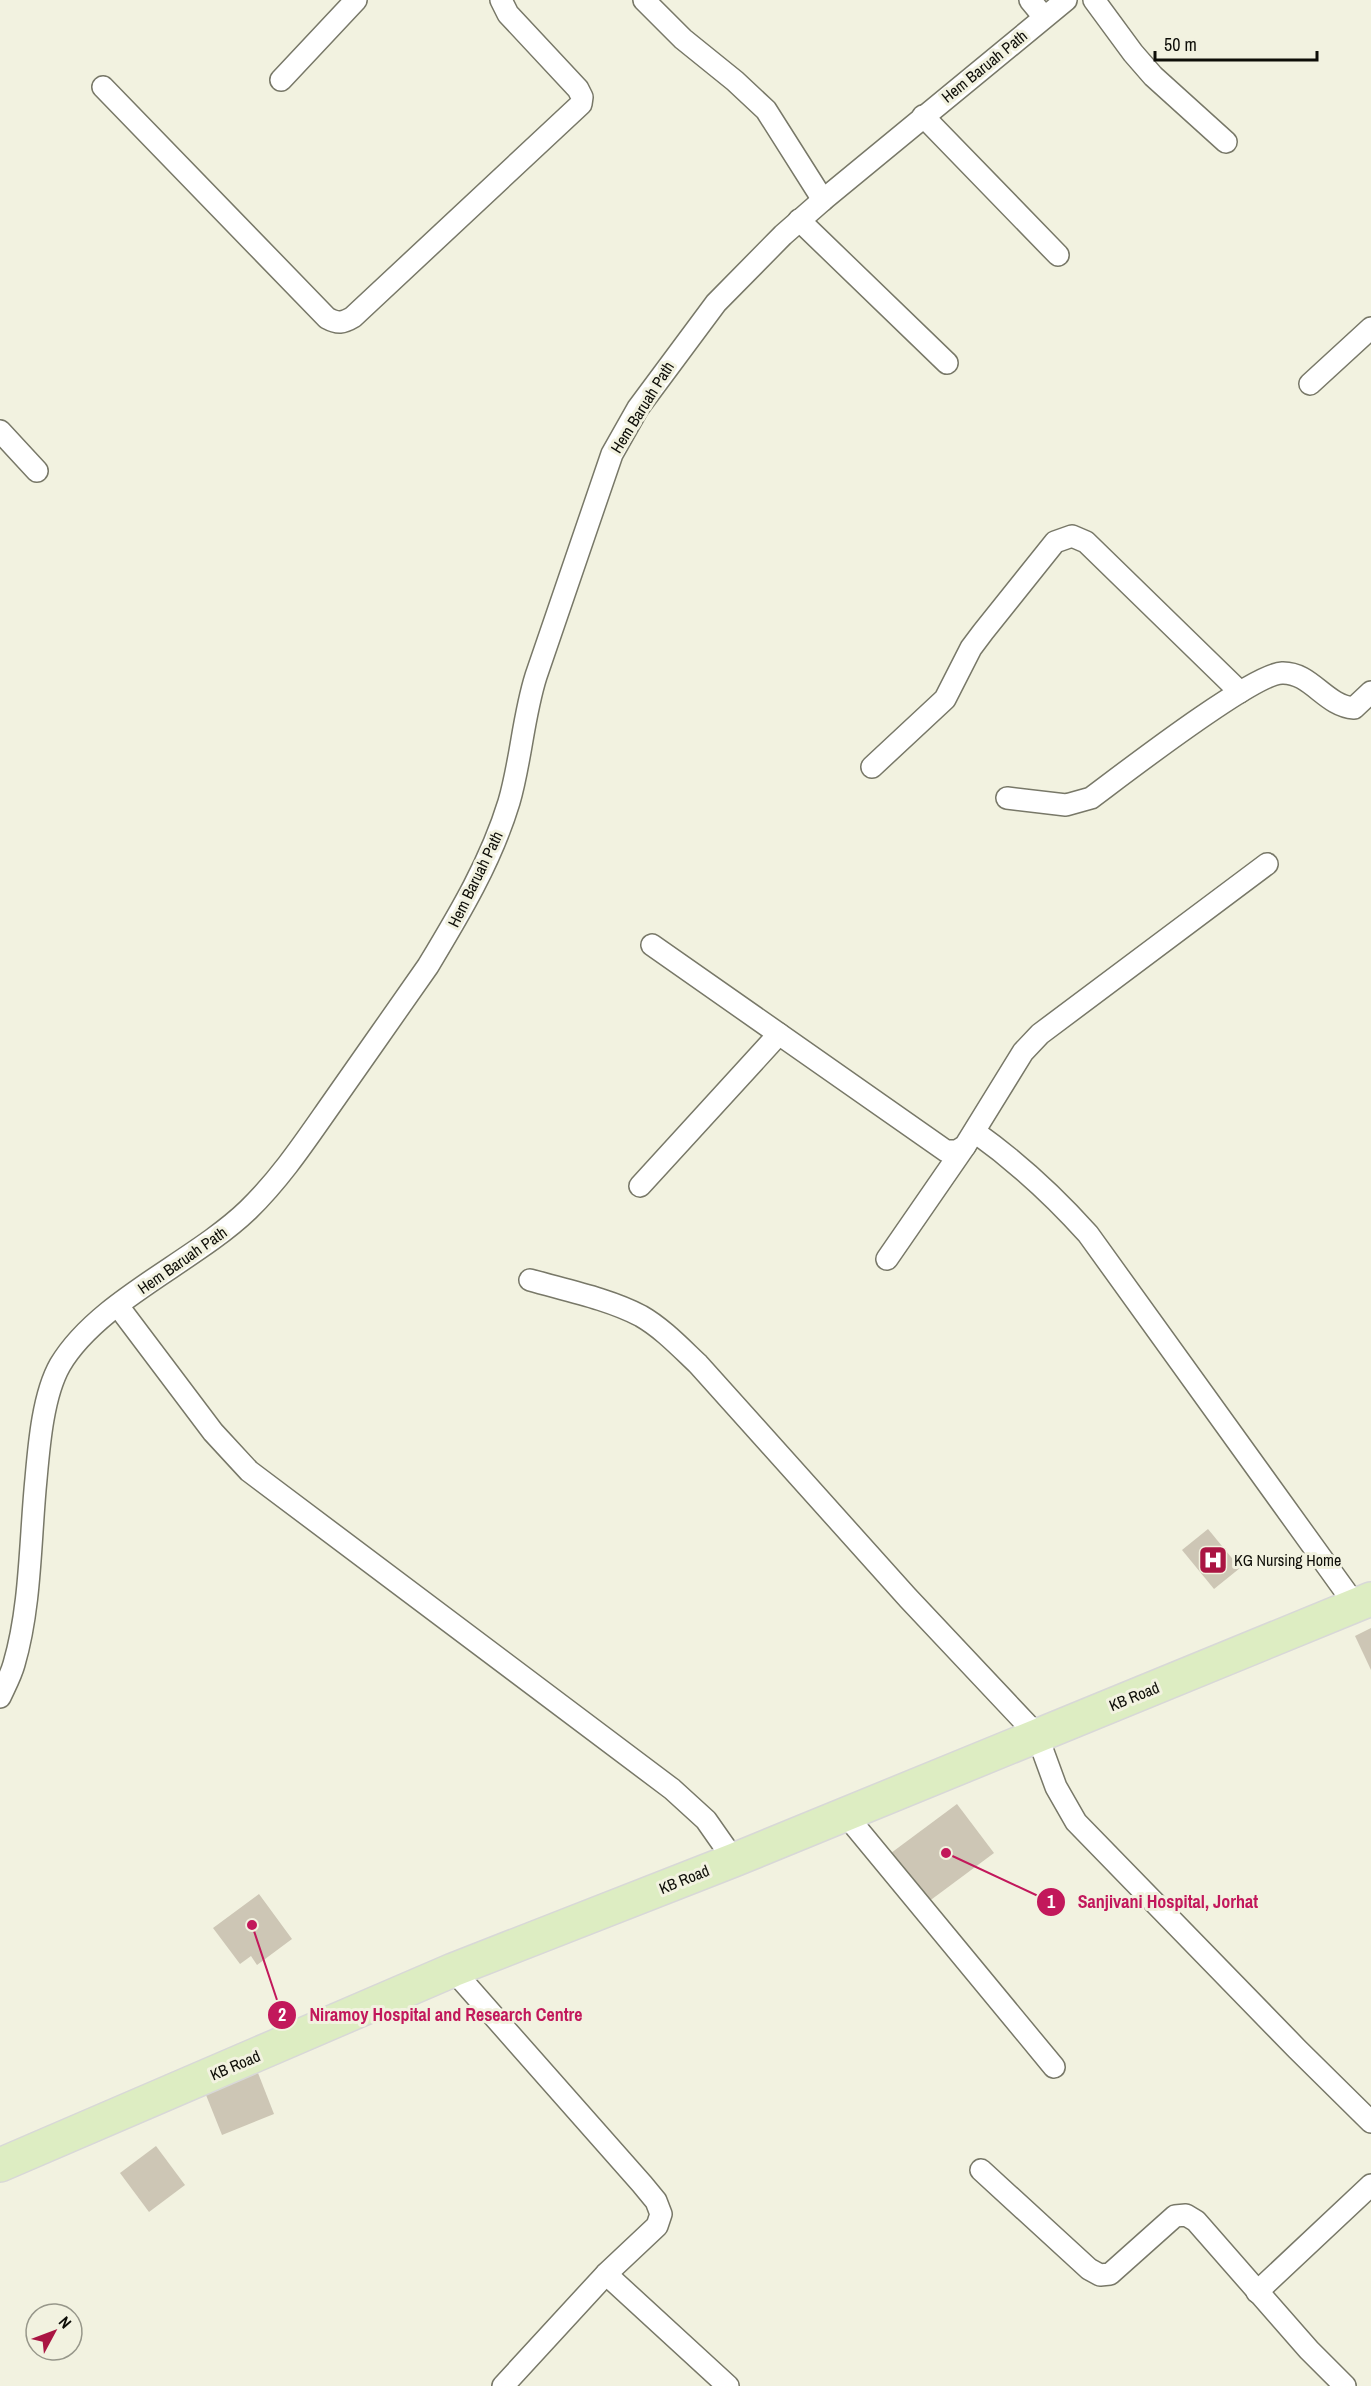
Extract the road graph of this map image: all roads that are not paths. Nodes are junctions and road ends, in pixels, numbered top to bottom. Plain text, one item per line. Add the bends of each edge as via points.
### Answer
1 (356, 0) edge
2 (501, 0) edge
3 (644, 0) edge
4 (1030, 0) edge
5 (1066, 0) edge
6 (1094, 0) edge
7 (1044, 17) junction
8 (280, 80) dead end
9 (102, 87) dead end
10 (923, 116) junction
11 (1226, 142) dead end
12 (823, 200) junction
13 (799, 220) junction
14 (1058, 255) dead end
15 (1371, 328) edge
16 (947, 363) dead end
17 (1310, 384) dead end
18 (0, 431) edge
19 (37, 471) dead end
20 (1240, 692) junction
21 (1371, 692) edge
22 (872, 767) dead end
23 (1007, 798) dead end
24 (1267, 864) dead end
25 (652, 945) dead end
26 (779, 1034) junction
27 (970, 1139) junction
28 (640, 1186) dead end
29 (887, 1259) dead end
30 (530, 1280) dead end
31 (118, 1306) junction
32 (1363, 1602) edge
33 (7, 1663) edge
34 (0, 1697) edge
35 (1037, 1735) junction
36 (845, 1814) junction
37 (734, 1860) junction
38 (453, 1970) junction
39 (1054, 2067) dead end
40 (1371, 2121) edge
41 (0, 2165) edge
42 (981, 2170) dead end
43 (1371, 2185) edge
44 (606, 2274) junction
45 (1257, 2292) junction
46 (503, 2386) edge
47 (728, 2386) edge
48 (1345, 2386) edge

1 - 8 street
2 - 9 street via 508,14 578,89 581,104 345,322 327,318
3 - 12 street via 766,110
4 - 7 street
5 - 7 street, Hem Baruah Path
6 - 11 street via 1153,76
7 - 10 street, Hem Baruah Path
10 - 12 street, Hem Baruah Path
10 - 14 street
12 - 13 street, Hem Baruah Path
13 - 16 street
13 - 31 street, Hem Baruah Path via 716,303 638,408 612,454 528,704 510,800 465,906 428,966 267,1191 235,1223
15 - 17 street
18 - 19 street
20 - 21 street via 1282,673 1313,685 1346,707 1354,708
20 - 22 street via 1086,542 1072,536 1055,542 983,632 945,699
20 - 23 street via 1091,798 1066,805
24 - 27 street via 1040,1034 1023,1052
25 - 26 street
26 - 27 street via 946,1151 957,1151
26 - 28 street
27 - 29 street
27 - 32 street via 1012,1159 1088,1234
30 - 35 street via 641,1316 670,1338
31 - 33 street, Hem Baruah Path via 72,1347 52,1384 39,1446 23,1623
31 - 37 street via 213,1432 249,1471 672,1789 706,1820
32 - 35 main road, KB Road
33 - 34 street, Hem Baruah Path
35 - 36 main road, KB Road
35 - 40 street via 1056,1787 1076,1822
36 - 37 main road, KB Road
36 - 39 street
37 - 38 main road, KB Road
38 - 41 main road, KB Road
38 - 44 street via 656,2201 661,2214 657,2226
42 - 45 street via 1100,2275 1119,2268 1175,2216 1186,2215 1196,2221
43 - 45 street
44 - 46 street
44 - 47 street
45 - 48 street

